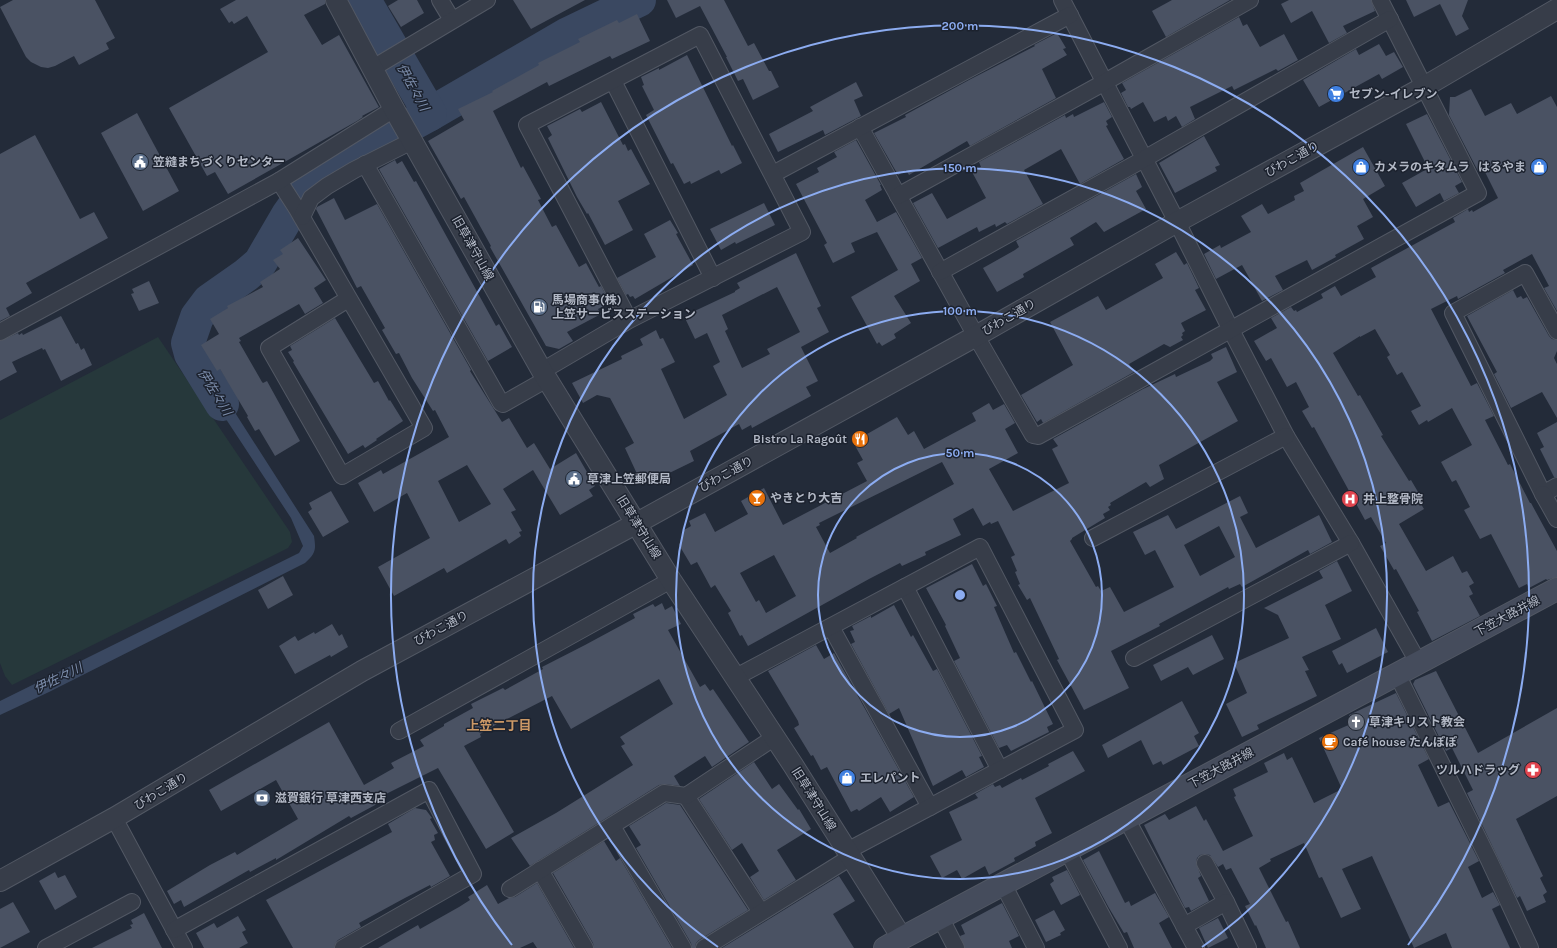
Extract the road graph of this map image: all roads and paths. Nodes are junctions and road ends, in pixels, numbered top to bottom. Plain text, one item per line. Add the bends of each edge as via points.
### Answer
1 (336, 0) edge
2 (440, 0) edge
3 (487, 0) edge
4 (1062, 0) edge
5 (1250, 0) edge
6 (1380, 0) edge
7 (1557, 9) edge
8 (1070, 15) junction
9 (1390, 19) junction
10 (452, 20) junction
11 (380, 64) junction
12 (613, 81) junction
13 (1105, 82) junction
14 (1424, 87) junction
15 (404, 126) junction
16 (860, 127) junction
17 (1144, 159) junction
18 (365, 164) junction
19 (773, 174) junction
20 (283, 187) junction
21 (898, 196) junction
22 (300, 213) junction
23 (1177, 222) junction
24 (940, 272) junction
25 (713, 278) junction
26 (348, 299) junction
27 (629, 320) junction
28 (1231, 330) junction
29 (1557, 331) edge
30 (0, 332) edge
31 (976, 336) junction
32 (545, 375) junction
33 (1286, 436) junction
34 (1550, 490) edge
35 (1557, 519) edge
36 (637, 523) junction
37 (1093, 538) dead end
38 (1351, 543) junction
39 (672, 580) junction
40 (905, 588) junction
41 (1557, 589) edge
42 (831, 627) junction
43 (1134, 658) dead end
44 (1418, 662) junction
45 (1397, 674) junction
46 (736, 677) junction
47 (400, 731) dead end
48 (775, 737) junction
49 (1000, 770) junction
50 (686, 796) junction
51 (930, 807) junction
52 (114, 818) junction
53 (1126, 818) junction
54 (612, 826) junction
55 (1067, 850) junction
56 (849, 854) junction
57 (1205, 862) dead end
58 (540, 870) junction
59 (0, 881) edge
60 (1003, 884) junction
61 (510, 889) dead end
62 (132, 902) dead end
63 (1226, 902) junction
64 (761, 912) junction
65 (940, 917) junction
66 (1184, 926) junction
67 (174, 930) junction
68 (893, 943) edge
69 (46, 948) edge
70 (184, 948) edge
71 (344, 948) edge
72 (585, 948) edge
73 (683, 948) edge
74 (704, 948) edge
75 (956, 948) edge
76 (1036, 948) edge
77 (1119, 948) edge
78 (1196, 948) edge
79 (1248, 948) edge
80 (1530, 948) edge

1 - 11 street, 旧草津守山線
2 - 10 street
3 - 10 street
4 - 8 street
5 - 13 street
6 - 9 street
7 - 14 street, びわこ通り
8 - 13 street
8 - 16 street
9 - 14 street
9 - 17 street
10 - 11 street
11 - 15 street, 旧草津守山線
12 - 19 street via 700,35
12 - 25 street
12 - 27 street via 527,125
13 - 17 street
13 - 21 street
14 - 23 street, びわこ通り
14 - 28 street via 1478,193
15 - 18 street
15 - 20 street
15 - 32 street, 旧草津守山線
16 - 19 street
16 - 21 street
17 - 23 street
17 - 24 street
18 - 22 street via 311,198
18 - 32 street via 501,403
19 - 25 street via 802,232
20 - 22 street
20 - 30 street
21 - 24 street
22 - 26 street
23 - 28 street
23 - 31 street, びわこ通り
24 - 31 street
25 - 27 street
26 - 26 street via 424,428 342,476 269,348
27 - 32 street
28 - 31 street via 1038,436 1033,435
28 - 33 street
29 - 34 street via 1525,272 1453,313
31 - 36 street, びわこ通り
32 - 36 street, 旧草津守山線
33 - 37 street
33 - 38 street
34 - 35 street
36 - 39 street, 旧草津守山線
36 - 52 street, びわこ通り via 362,671
38 - 43 street
38 - 44 street
39 - 46 street, 旧草津守山線
39 - 47 street
40 - 42 street
40 - 49 street
40 - 49 street via 980,547 1075,730
41 - 44 main road, 下笠大路井線
42 - 46 street
42 - 51 street
44 - 45 main road, 下笠大路井線
45 - 53 main road, 下笠大路井線
45 - 80 street
46 - 48 street, 旧草津守山線
48 - 50 street
48 - 56 street, 旧草津守山線
49 - 51 street
50 - 54 street via 664,793
50 - 64 street
51 - 56 street
52 - 59 street, びわこ通り
52 - 67 street
53 - 55 main road, 下笠大路井線
53 - 66 street
54 - 58 street
54 - 73 street
55 - 60 main road, 下笠大路井線
55 - 77 street
56 - 64 street
56 - 68 street, 旧草津守山線
57 - 63 street
58 - 61 street
58 - 72 street
60 - 65 main road, 下笠大路井線
60 - 76 street
62 - 69 street
63 - 66 street
63 - 79 street
64 - 74 street
65 - 68 main road, 下笠大路井線
65 - 75 street
66 - 78 street
67 - 70 street
67 - 71 street via 429,790 473,874

